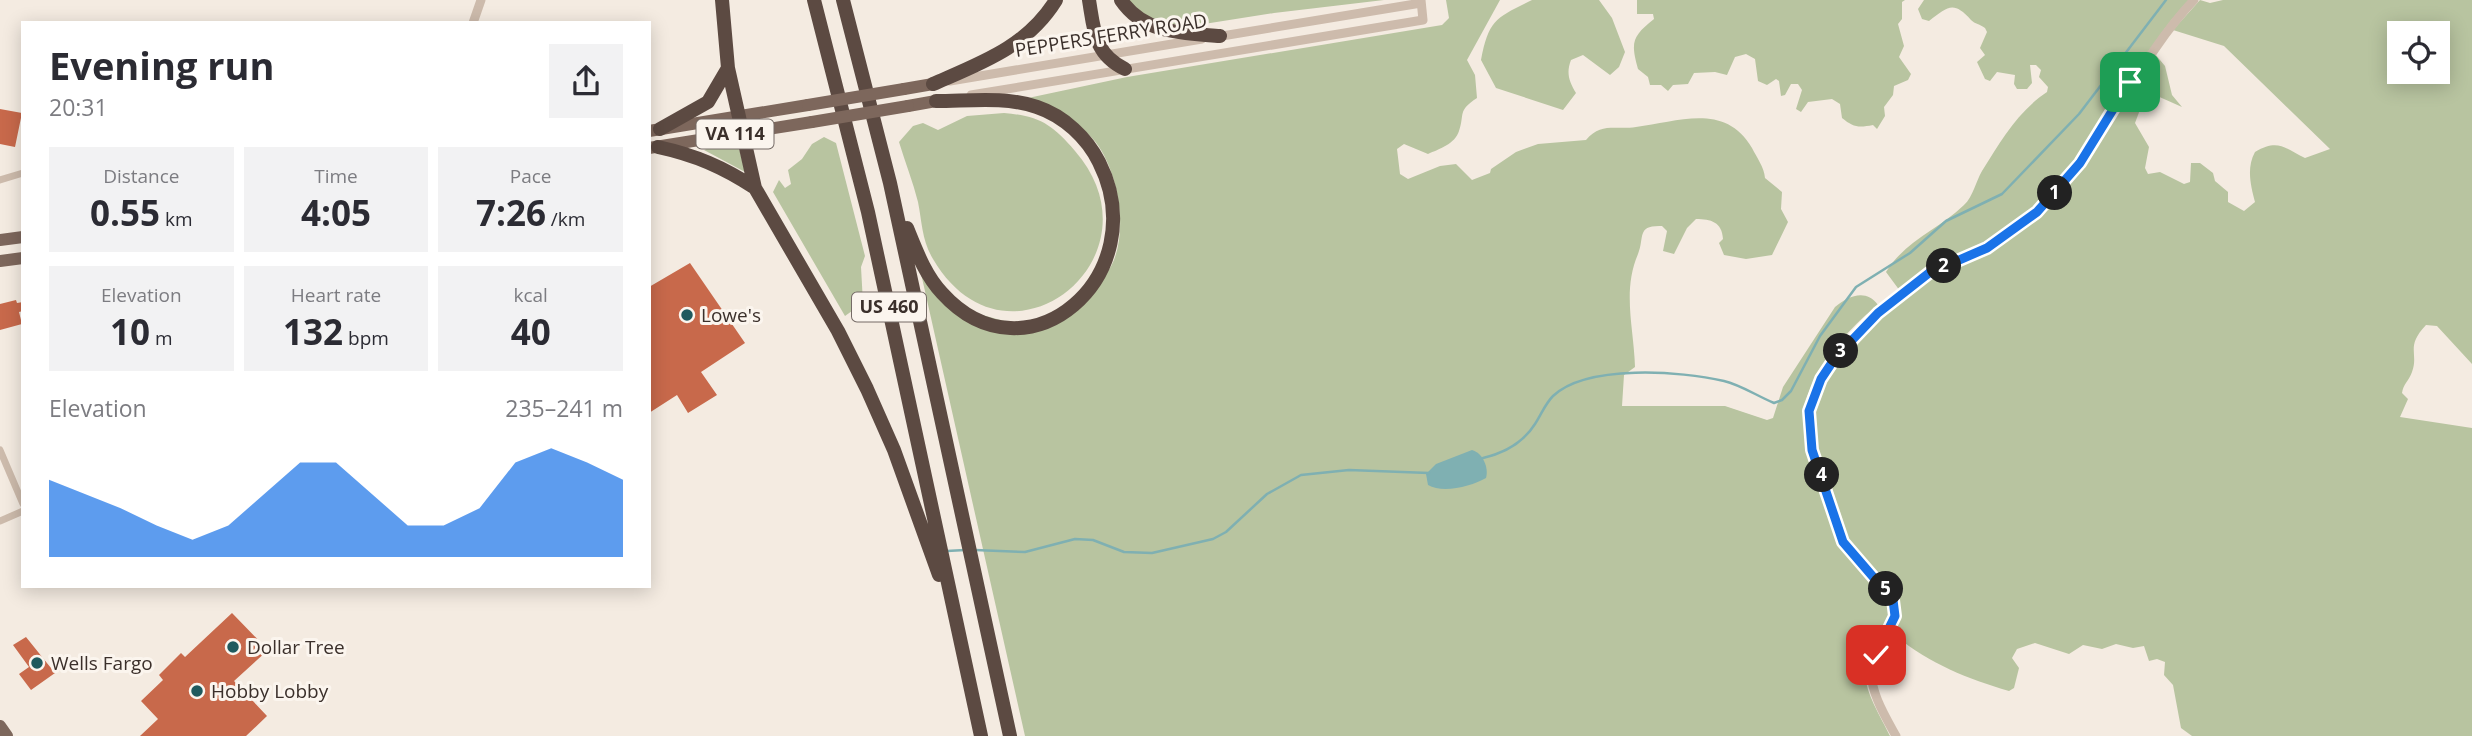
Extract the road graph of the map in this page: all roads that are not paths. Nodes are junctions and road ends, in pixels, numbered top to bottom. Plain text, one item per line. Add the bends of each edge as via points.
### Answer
1 (481, 0) edge
2 (722, 0) edge
3 (814, 0) edge
4 (843, 0) edge
5 (1056, 0) edge
6 (1089, 0) edge
7 (1121, 0) edge
8 (2194, 0) edge
9 (1421, 1) edge
10 (474, 21) edge
11 (1220, 36) junction
12 (1105, 55) junction
13 (729, 68) junction
14 (1125, 69) junction
15 (933, 84) junction
16 (936, 101) junction
17 (739, 117) junction
18 (655, 130) edge
19 (741, 133) junction
20 (654, 148) edge
21 (20, 175) edge
22 (0, 180) edge
23 (890, 183) junction
24 (755, 188) junction
25 (21, 237) edge
26 (0, 240) edge
27 (21, 258) edge
28 (0, 261) edge
29 (0, 450) edge
30 (21, 499) edge
31 (21, 512) edge
32 (0, 521) edge
33 (955, 616) junction
34 (0, 726) edge
35 (7, 736) edge
36 (981, 736) edge
37 (1010, 736) edge
38 (1896, 736) edge

1 - 10 street
2 - 13 highway
3 - 33 highway, US 460 via 870,223
4 - 23 highway, US 460
5 - 15 highway via 1039,24 1012,47
6 - 12 highway via 1095,42
7 - 11 highway via 1133,14 1160,29
8 - 38 street via 2159,41 2080,163 2037,212 1987,248 1929,273 1878,313 1835,358 1814,396 1809,435 1843,542 1893,600 1895,616 1871,669
9 - 11 street, PEPPERS FERRY ROAD / VA 114
9 - 14 street, PEPPERS FERRY ROAD / VA 114 via 1423,20
11 - 12 street, PEPPERS FERRY ROAD / VA 114
12 - 14 highway
12 - 15 street, PEPPERS FERRY ROAD / VA 114
13 - 17 highway
13 - 18 highway via 708,102
14 - 16 street, PEPPERS FERRY ROAD / VA 114
15 - 17 main road, PEPPERS FERRY ROAD / VA 114, bridge
16 - 19 main road, PEPPERS FERRY ROAD / VA 114, bridge
16 - 23 highway via 1023,103 1055,115 1085,140 1104,172 1113,209 1110,247 1097,279 1074,306 1043,323 1006,326 972,316 954,305 931,278
17 - 18 main road, VA 114
17 - 19 highway
19 - 20 main road, VA 114
19 - 24 highway
20 - 24 highway via 694,155
21 - 22 street
23 - 37 highway, US 460
24 - 33 highway via 867,389 899,461
25 - 26 main road
27 - 28 main road
29 - 30 street
31 - 32 street
33 - 36 highway, US 460
34 - 35 main road

